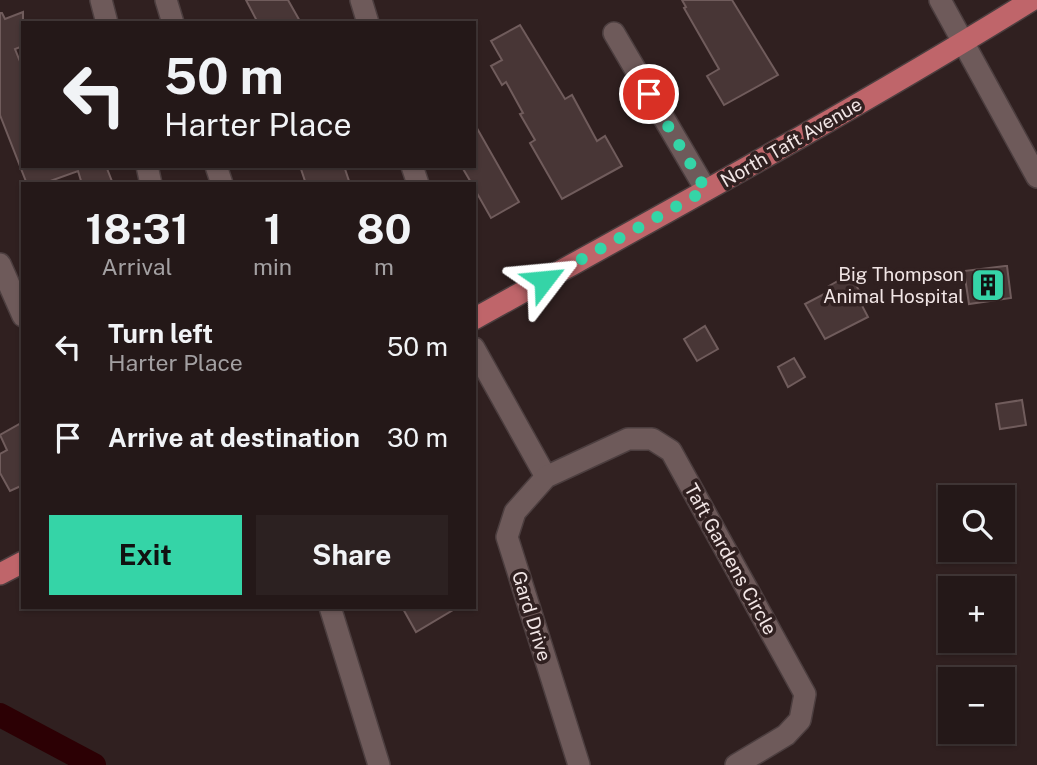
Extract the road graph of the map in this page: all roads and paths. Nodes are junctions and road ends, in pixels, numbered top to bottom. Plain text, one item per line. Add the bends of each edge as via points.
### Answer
1 (101, 0) edge
2 (166, 0) edge
3 (361, 0) edge
4 (940, 0) edge
5 (1032, 0) edge
6 (106, 21) edge
7 (172, 21) edge
8 (367, 21) edge
9 (614, 33) dead end
10 (964, 42) junction
11 (1037, 177) edge
12 (706, 190) junction
13 (0, 264) edge
14 (21, 311) edge
15 (476, 318) edge
16 (476, 352) edge
17 (546, 477) junction
18 (21, 563) edge
19 (0, 574) edge
20 (331, 609) edge
21 (379, 765) edge
22 (579, 765) edge
23 (736, 765) edge

1 - 6 street
2 - 7 street
3 - 8 street
4 - 10 street
5 - 10 main road, North Taft Avenue
9 - 12 street
10 - 11 street
10 - 12 main road, North Taft Avenue
12 - 15 main road, North Taft Avenue
13 - 14 street
16 - 17 street
17 - 22 street, Gard Drive via 515,512 507,537
17 - 23 street, Taft Gardens Circle via 628,439 652,439 671,451 805,694 800,720 786,735
18 - 19 main road
20 - 21 street

